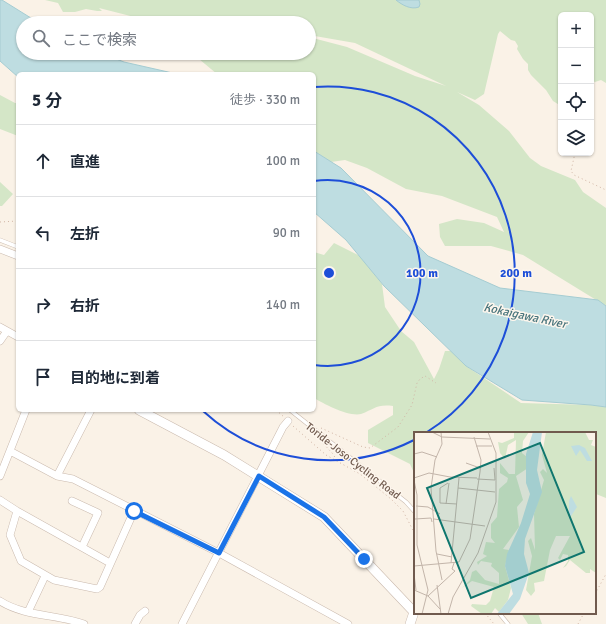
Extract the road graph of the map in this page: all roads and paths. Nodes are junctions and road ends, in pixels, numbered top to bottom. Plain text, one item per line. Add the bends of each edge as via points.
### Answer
1 (574, 156) edge
2 (606, 190) edge
3 (16, 221) edge
4 (0, 222) edge
5 (0, 240) edge
6 (16, 245) edge
7 (0, 249) edge
8 (16, 255) edge
9 (3, 329) edge
10 (16, 336) edge
11 (0, 341) edge
12 (436, 383) dead end
13 (25, 412) edge
14 (90, 412) edge
15 (143, 412) edge
16 (278, 412) edge
17 (292, 412) edge
18 (288, 421) junction
19 (312, 428) junction
20 (10, 451) junction
21 (337, 460) junction
22 (0, 476) edge
23 (57, 476) junction
24 (259, 476) junction
25 (0, 500) edge
26 (72, 501) dead end
27 (17, 511) junction
28 (134, 511) junction
29 (414, 511) edge
30 (414, 532) edge
31 (82, 547) junction
32 (219, 553) junction
33 (110, 563) junction
34 (606, 574) edge
35 (45, 576) junction
36 (596, 592) edge
37 (0, 601) edge
38 (145, 611) dead end
39 (28, 612) junction
40 (487, 614) edge
41 (501, 614) edge
42 (583, 614) edge
43 (84, 624) edge
44 (135, 624) edge
45 (182, 624) edge
46 (348, 624) edge
47 (410, 624) edge
48 (494, 624) edge
49 (508, 624) edge
50 (578, 624) edge

1 - 2 path via 571,171 574,175
3 - 4 path
5 - 6 lane
7 - 8 street
9 - 10 street
9 - 11 street
12 - 19 path via 425,376 420,378 412,405 398,427 370,448 316,426
13 - 20 street
14 - 23 street
15 - 24 street
16 - 18 path
17 - 19 lane, Toride-Joso Cycling Road
18 - 21 path via 326,455
18 - 24 street
19 - 21 path
19 - 29 lane, Toride-Joso Cycling Road
20 - 22 street
20 - 23 street
21 - 30 path via 392,499 403,511
23 - 28 street via 73,479
24 - 32 street
24 - 47 street via 324,517 414,612
25 - 27 street
26 - 31 street via 98,513
27 - 31 street
27 - 35 street via 10,535 15,548 21,561
28 - 32 street
28 - 33 street
31 - 33 street
32 - 45 street
32 - 46 street
33 - 35 street via 100,587 96,589
34 - 36 path
35 - 39 street
37 - 39 street
38 - 44 street
39 - 43 street
40 - 48 path
41 - 49 lane
42 - 50 path

